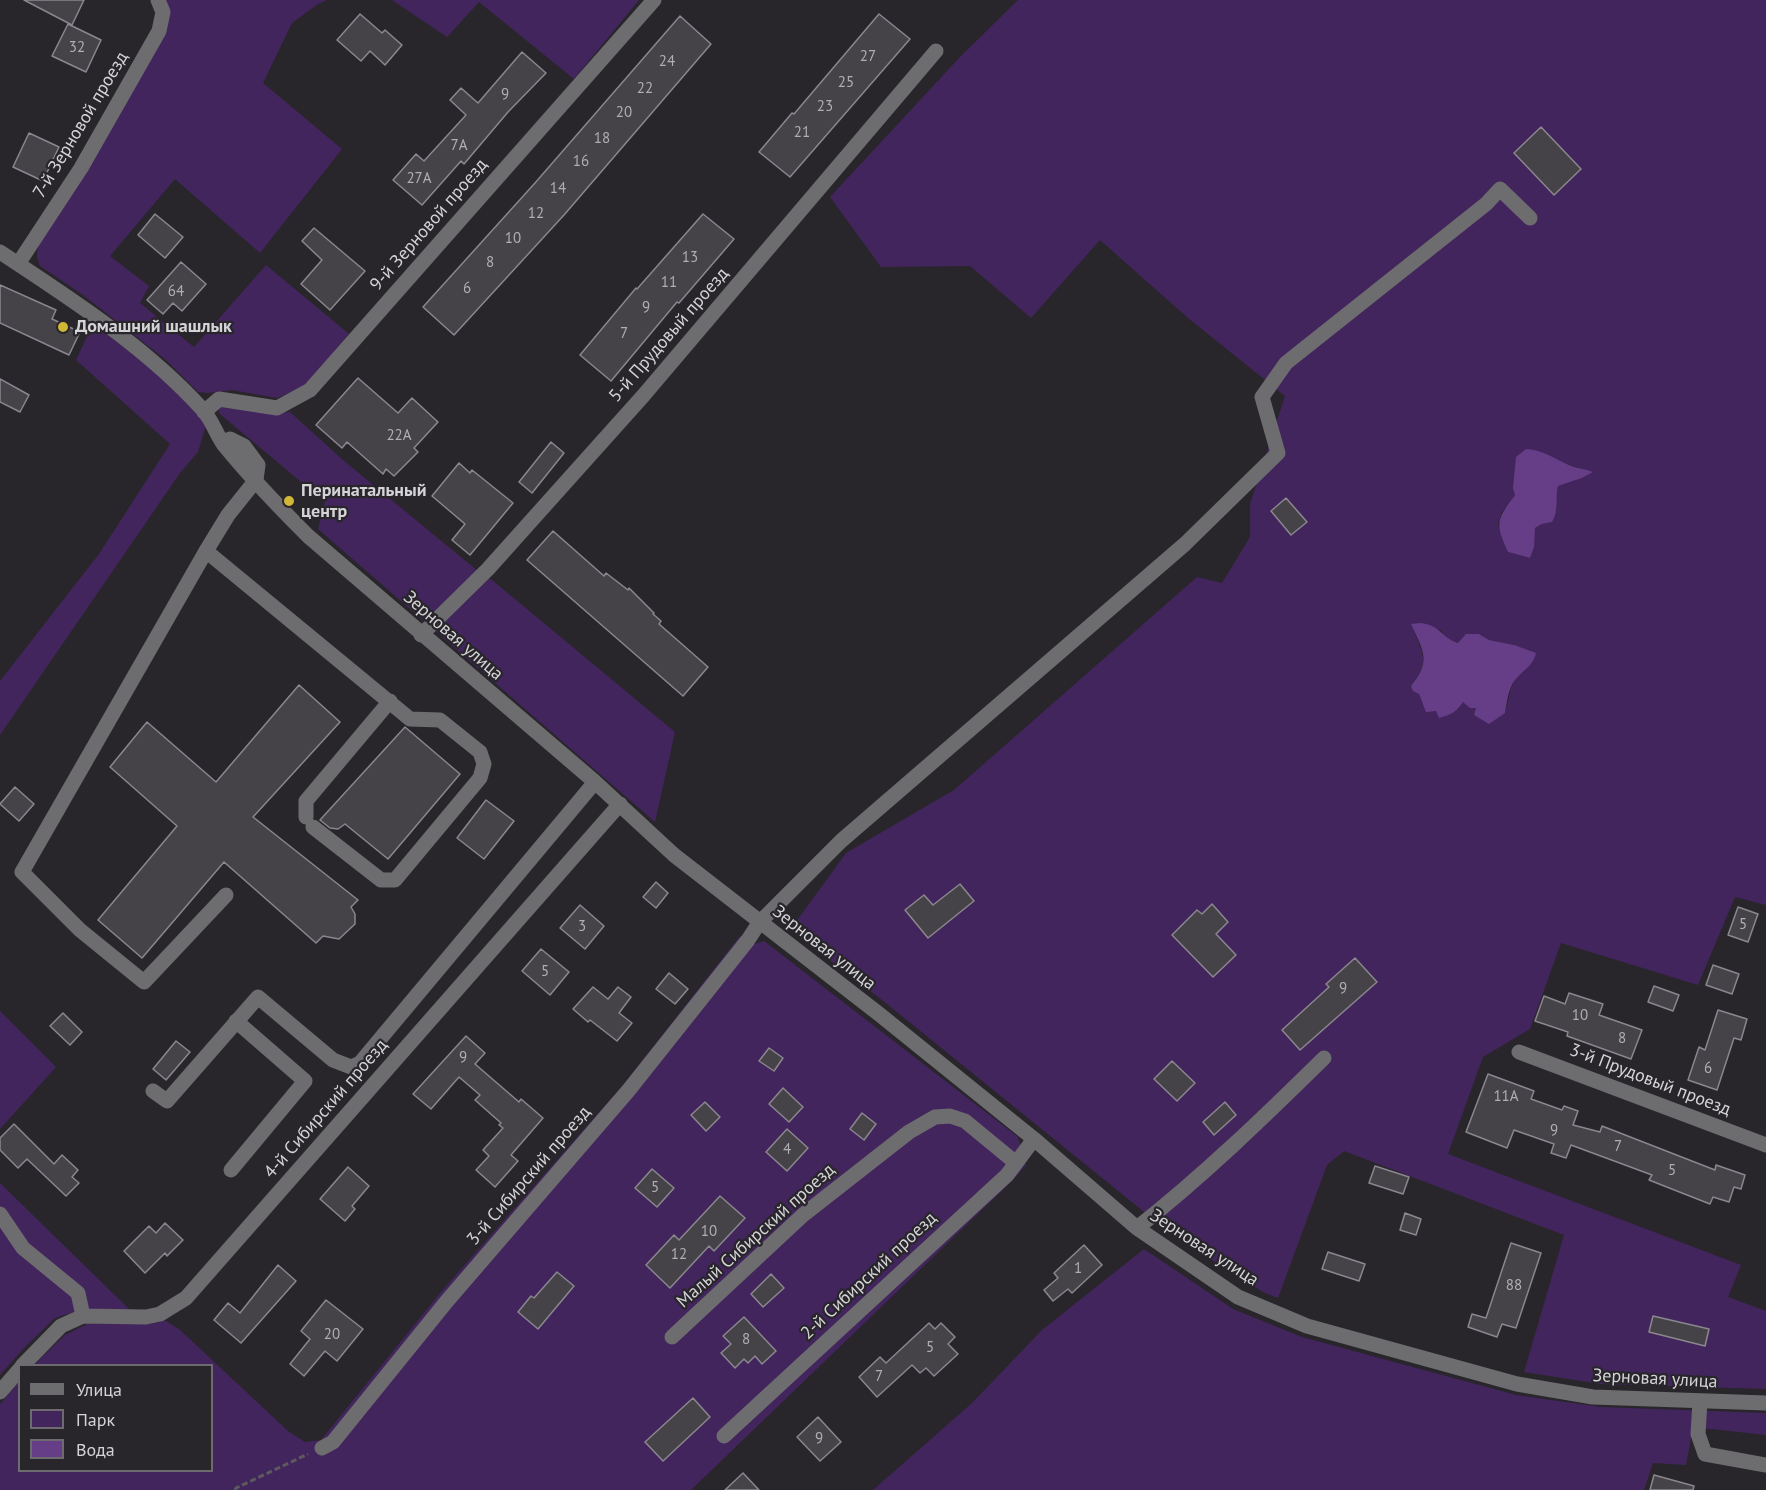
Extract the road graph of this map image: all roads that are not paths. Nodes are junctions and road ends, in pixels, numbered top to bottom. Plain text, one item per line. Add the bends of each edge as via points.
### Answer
1 (158, 0) edge
2 (654, 0) edge
3 (936, 51) dead end
4 (1530, 218) dead end
5 (0, 252) edge
6 (18, 264) junction
7 (204, 412) junction
8 (256, 480) junction
9 (206, 551) junction
10 (421, 635) junction
11 (390, 701) junction
12 (595, 782) junction
13 (620, 804) junction
14 (226, 895) dead end
15 (759, 922) junction
16 (236, 1021) junction
17 (1520, 1052) dead end
18 (1324, 1058) dead end
19 (153, 1091) dead end
20 (1034, 1139) junction
21 (1766, 1145) edge
22 (1016, 1163) junction
23 (231, 1170) dead end
24 (0, 1214) edge
25 (1137, 1228) junction
26 (83, 1316) junction
27 (672, 1337) dead end
28 (24, 1364) edge
29 (18, 1371) edge
30 (0, 1392) edge
31 (1700, 1401) junction
32 (1766, 1403) edge
33 (724, 1436) dead end
34 (322, 1448) road end
35 (1766, 1465) edge

1 - 6 street, 7-й Зерновой проезд via 163,12 159,31 81,168
2 - 7 street, 9-й Зерновой проезд via 310,390 278,408 219,399
3 - 10 street, 5-й Прудовый проезд via 644,396 488,569
4 - 15 street, 3-й Сибирский проезд via 1500,189 1286,363 1262,397 1278,453 1185,544 841,841
5 - 6 street, Зерновая улица
6 - 7 street, Зерновая улица via 79,304 157,364
7 - 8 street, Зерновая улица via 222,443
8 - 9 street
8 - 10 street, Зерновая улица via 308,536
9 - 11 street
9 - 14 street via 22,873 80,930 144,982
10 - 12 street, Зерновая улица
11 - 11 street via 306,801 310,822 381,880 394,880 480,778 484,764 480,752 440,720 410,719
12 - 13 street, Зерновая улица
12 - 16 street via 360,1063 351,1067 333,1060 258,997
13 - 15 street, Зерновая улица via 674,855
13 - 26 street, 4-й Сибирский проезд via 186,1298 160,1314 146,1317
15 - 20 street, Зерновая улица
15 - 34 street, 3-й Сибирский проезд via 628,1091 447,1301 333,1442
16 - 19 street via 166,1101
16 - 23 street via 304,1081
17 - 21 street, 3-й Прудовый проезд
18 - 25 street via 1250,1130
20 - 22 street, 2-й Сибирский проезд
20 - 25 street, Зерновая улица
22 - 27 street, Малый Сибирский проезд via 965,1121 935,1117 909,1132 803,1215
22 - 33 street, 2-й Сибирский проезд
24 - 26 street via 23,1248 78,1293
25 - 31 street, Зерновая улица via 1238,1297 1307,1326 1517,1384 1593,1397
26 - 28 street, 4-й Сибирский проезд via 61,1326
29 - 30 street, 4-й Сибирский проезд
31 - 32 street, Зерновая улица
31 - 35 street via 1698,1434 1705,1454

